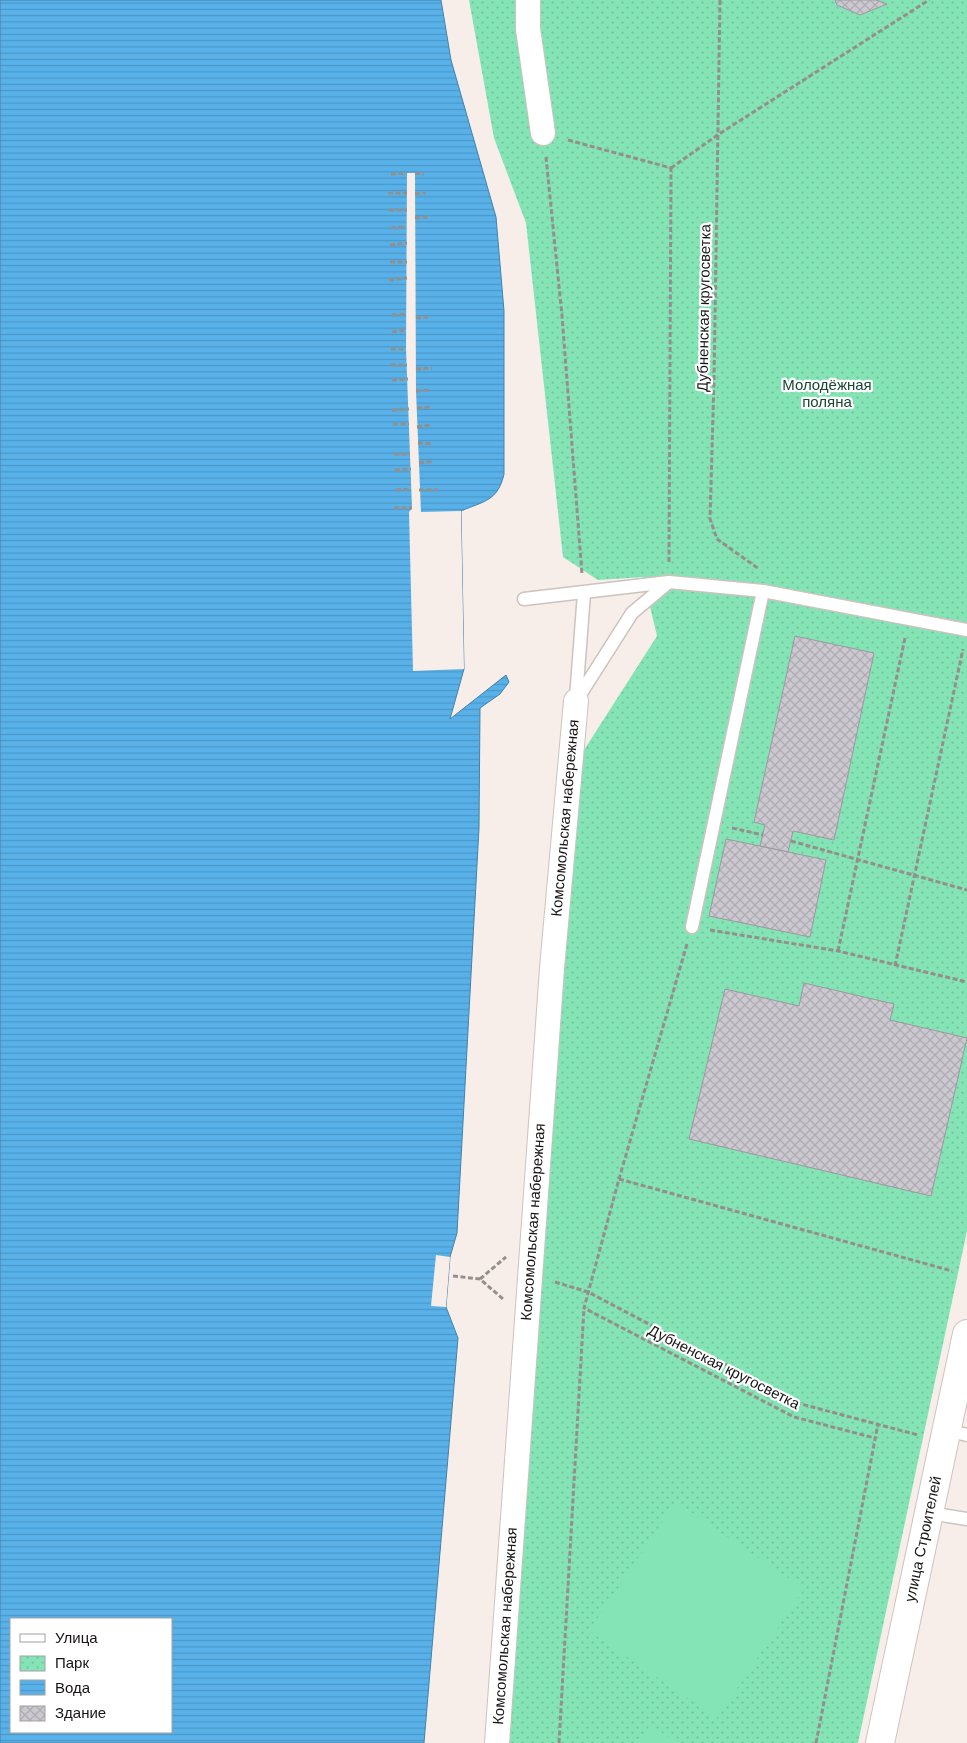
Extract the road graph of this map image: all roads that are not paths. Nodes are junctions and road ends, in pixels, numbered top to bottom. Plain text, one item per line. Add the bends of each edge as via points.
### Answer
1 (528, 0) edge
2 (543, 133) road end
3 (669, 582) junction
4 (763, 591) junction
5 (584, 593) junction
6 (524, 599) dead end
7 (967, 630) edge
8 (576, 700) junction
9 (692, 927) road end
10 (967, 1335) edge
11 (957, 1433) edge
12 (929, 1513) junction
13 (967, 1519) edge
14 (497, 1743) edge
15 (880, 1743) edge

1 - 2 street via 528,29
3 - 4 lane
3 - 5 lane
3 - 8 lane via 632,613
4 - 7 lane
4 - 9 lane
5 - 6 lane
5 - 8 lane
8 - 14 street, Комсомольская набережная via 552,968
10 - 11 street, улица Строителей
11 - 12 street, улица Строителей
12 - 13 lane
12 - 15 street, улица Строителей

